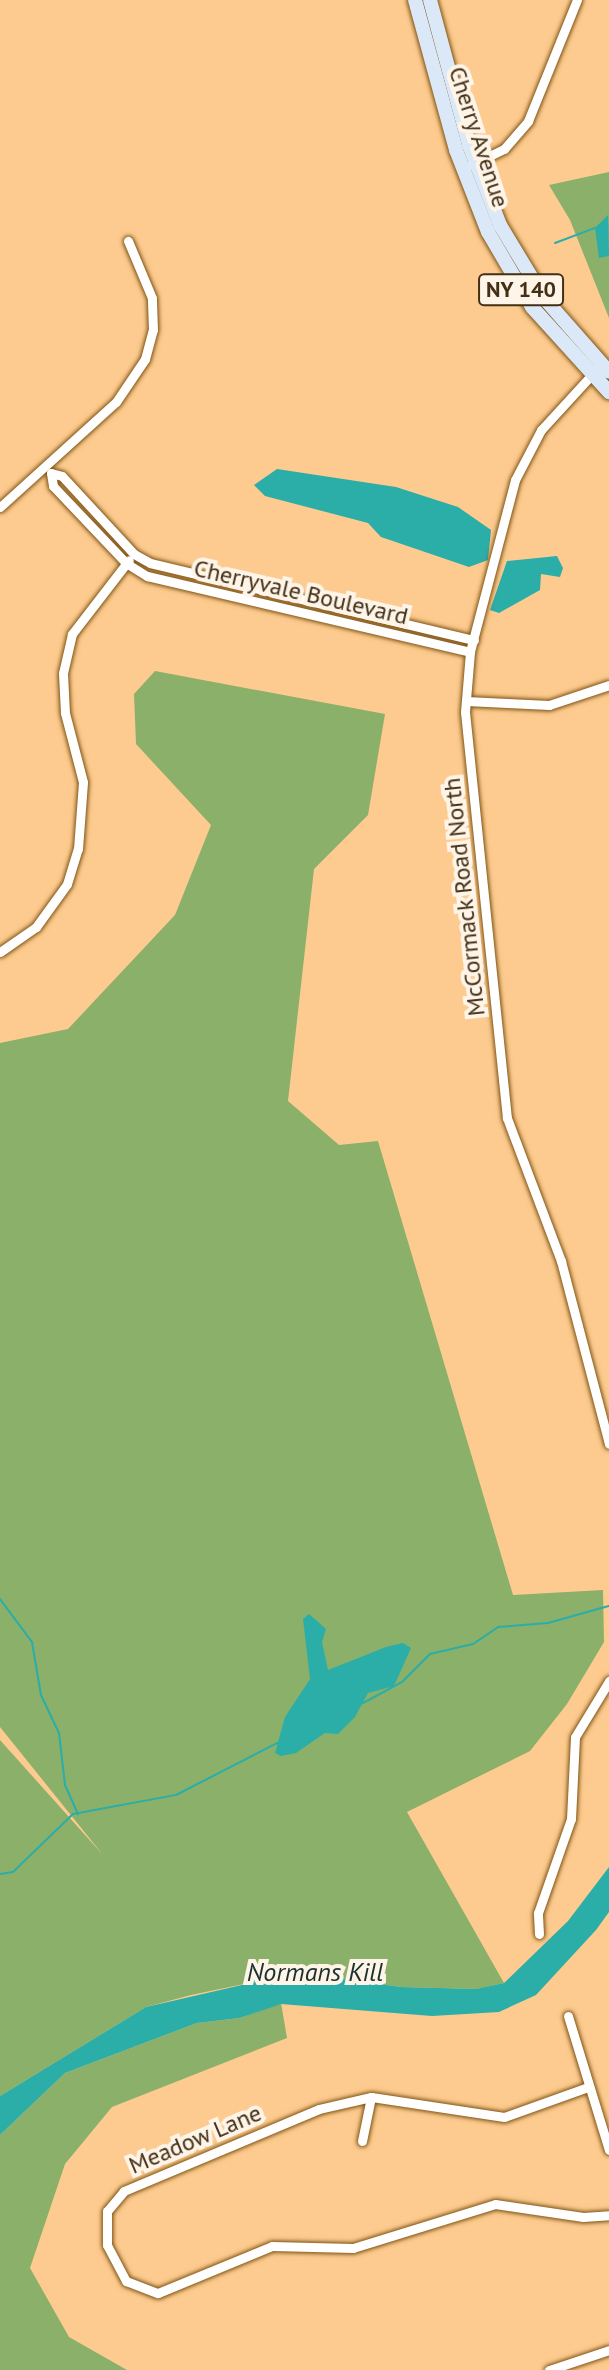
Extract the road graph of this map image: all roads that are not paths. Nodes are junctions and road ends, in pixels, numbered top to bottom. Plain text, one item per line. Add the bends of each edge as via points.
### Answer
1 (415, 0) edge
2 (430, 0) edge
3 (577, 0) edge
4 (468, 166) junction
5 (128, 241) dead end
6 (600, 371) edge
7 (609, 392) edge
8 (48, 470) junction
9 (0, 507) edge
10 (134, 554) junction
11 (126, 563) junction
12 (271, 594) junction
13 (268, 605) junction
14 (373, 617) junction
15 (370, 629) junction
16 (474, 640) junction
17 (470, 652) junction
18 (609, 685) edge
19 (466, 701) junction
20 (0, 952) edge
21 (609, 1444) edge
22 (609, 1681) edge
23 (539, 1934) dead end
24 (568, 2016) dead end
25 (588, 2087) junction
26 (371, 2097) junction
27 (362, 2141) dead end
28 (609, 2150) edge
29 (609, 2215) edge
30 (609, 2350) edge
31 (556, 2369) edge

1 - 4 main road, Cherry Avenue / NY 140
2 - 4 main road, Cherry Avenue / NY 140
3 - 4 street via 528,121 504,149
4 - 6 main road, Cherry Avenue / NY 140 via 509,271 552,332
5 - 8 street via 152,298 153,330 145,359 116,402
6 - 7 main road, Cherry Avenue / NY 140
6 - 16 street, McCormack Road North via 528,452
8 - 9 street
8 - 10 street via 62,476
8 - 11 street via 53,486
10 - 11 street
10 - 12 street, Cherryvale Boulevard via 161,568
11 - 13 street, Cherryvale Boulevard via 147,576
11 - 20 street via 72,634 63,673 65,713 83,782 74,861 52,910
12 - 13 street
12 - 14 street, Cherryvale Boulevard
13 - 15 street, Cherryvale Boulevard
14 - 15 street
14 - 16 street, Cherryvale Boulevard
15 - 17 street, Cherryvale Boulevard
16 - 17 street, McCormack Road North
17 - 19 street, McCormack Road North
18 - 19 street via 549,705
19 - 21 street, McCormack Road North via 507,1118 561,1261
22 - 23 street via 575,1737 571,1819 538,1913
24 - 25 street
25 - 26 street, Meadow Lane via 504,2117
25 - 28 street
26 - 27 street
26 - 29 street, Meadow Lane via 319,2109 124,2191 104,2223 118,2270 138,2289 167,2292 272,2246 353,2248 495,2204 583,2217
30 - 31 street

